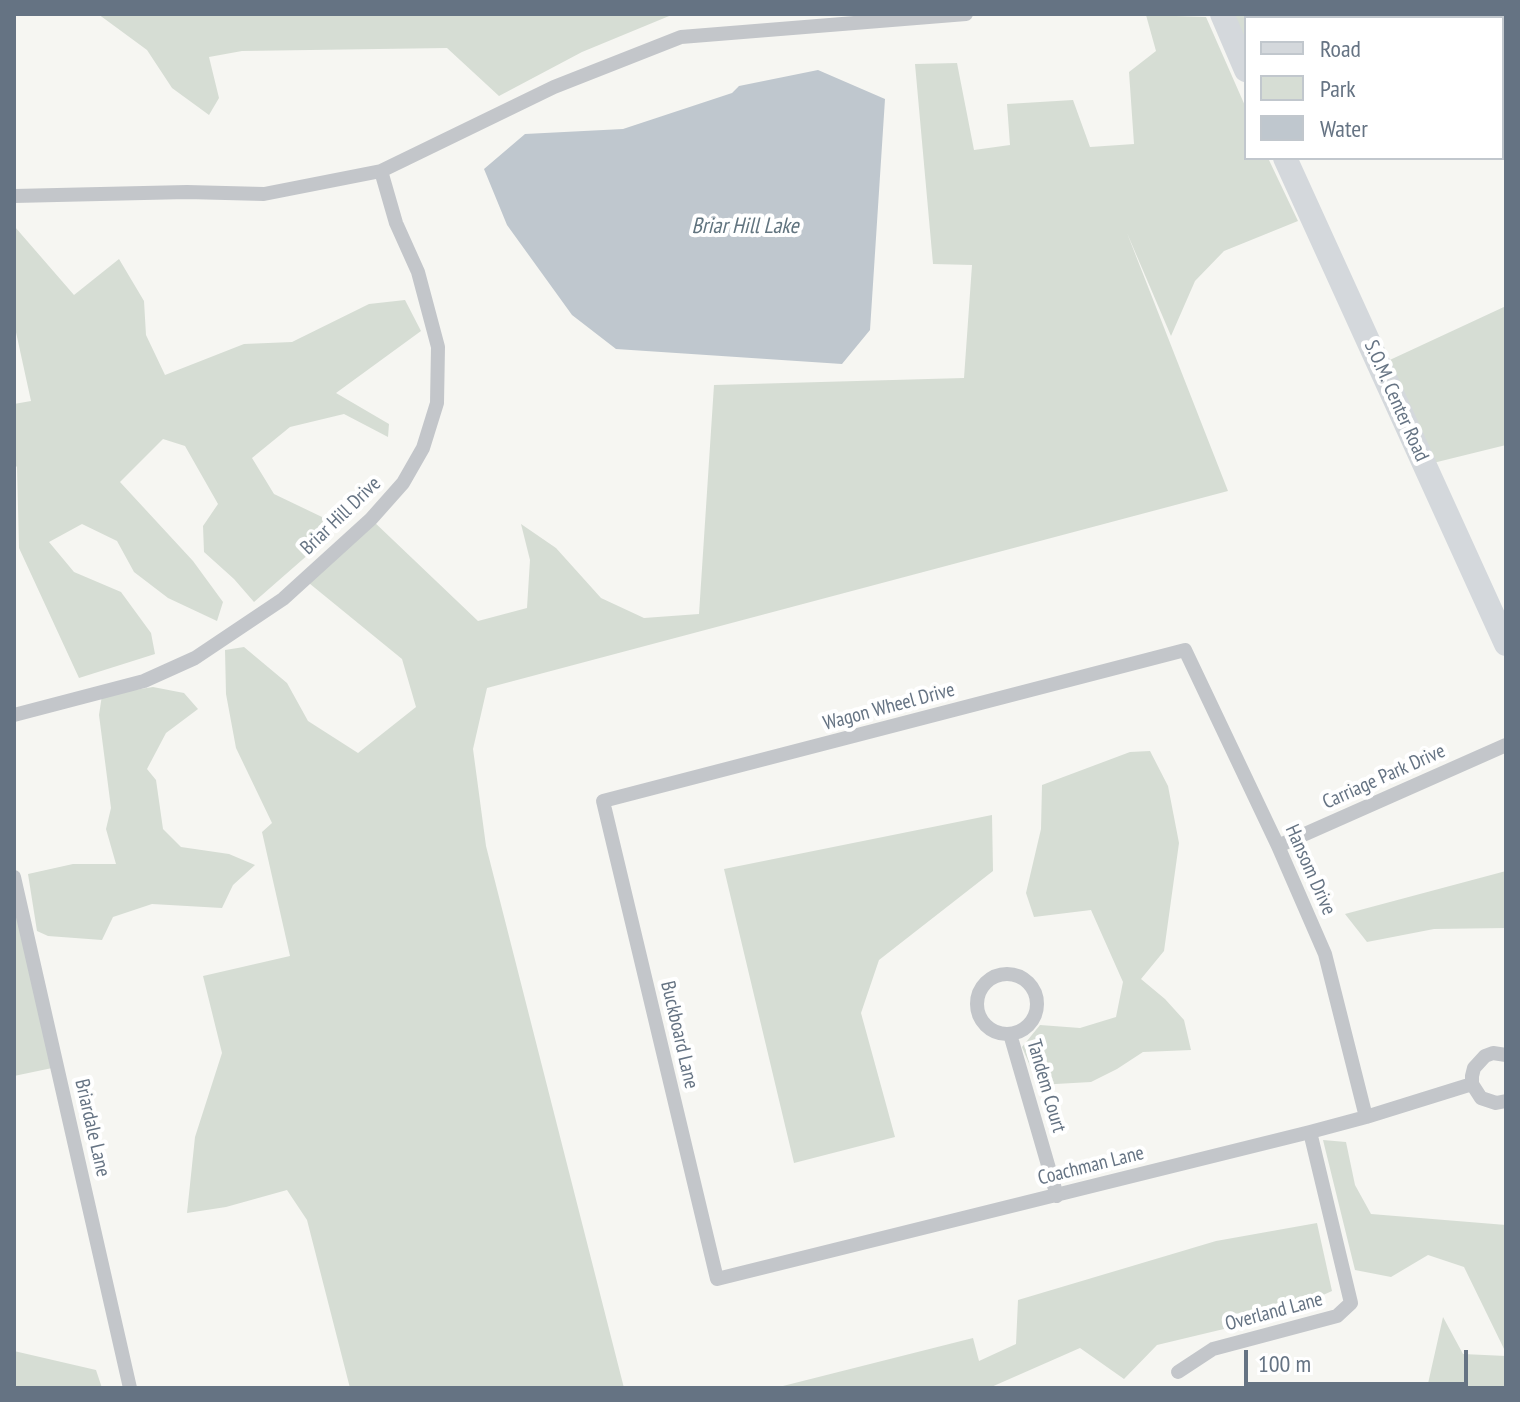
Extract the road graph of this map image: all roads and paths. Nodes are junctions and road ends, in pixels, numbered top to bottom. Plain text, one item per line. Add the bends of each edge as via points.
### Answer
1 (966, 14) edge
2 (1222, 14) edge
3 (1244, 65) edge
4 (1286, 160) edge
5 (381, 171) junction
6 (14, 196) edge
7 (1506, 644) edge
8 (1185, 650) joint
9 (14, 715) edge
10 (1506, 745) edge
11 (603, 801) joint
12 (1278, 846) junction
13 (14, 877) edge
14 (1010, 1034) junction
15 (1506, 1055) edge
16 (1472, 1084) junction
17 (1506, 1101) edge
18 (1366, 1117) junction
19 (1310, 1132) junction
20 (1057, 1196) junction
21 (717, 1279) joint
22 (1178, 1372) dead end
23 (130, 1388) edge

1 - 5 street via 681,37 554,87
2 - 3 main road
4 - 7 main road, S.O.M. Center Road
5 - 6 street via 264,194
5 - 9 street, Briar Hill Drive via 418,272 438,347 437,403 423,448 403,483 283,599 195,658 144,681
8 - 11 street, Wagon Wheel Drive
8 - 12 street, Hansom Drive
10 - 12 street, Carriage Park Drive
11 - 21 street, Buckboard Lane
12 - 18 street, Hansom Drive via 1325,954
13 - 23 street, Briardale Lane
14 - 14 street, Tandem Court via 1028,1026 1037,998 1027,981 1009,974 983,987 977,1005 984,1023
14 - 20 street, Tandem Court
15 - 16 street via 1493,1053 1478,1061
16 - 17 street via 1488,1102
16 - 18 street, Coachman Lane
18 - 19 street, Coachman Lane
19 - 20 street, Coachman Lane
19 - 22 street, Overland Lane via 1351,1303 1337,1316 1213,1349
20 - 21 street, Coachman Lane

